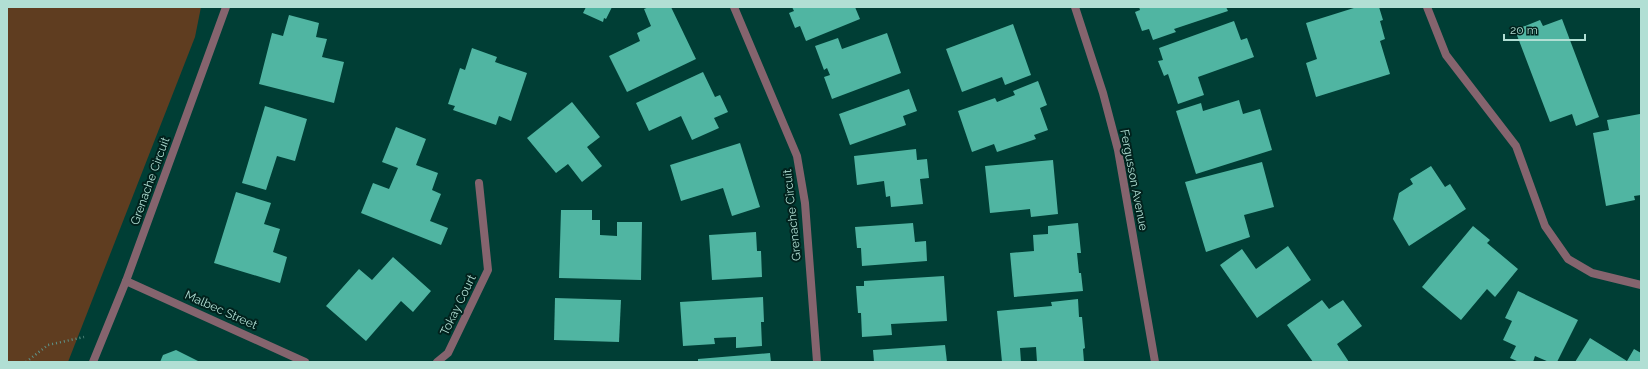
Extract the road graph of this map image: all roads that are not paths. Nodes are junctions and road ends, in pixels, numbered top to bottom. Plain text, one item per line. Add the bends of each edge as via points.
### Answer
1 (226, 7) edge
2 (734, 7) edge
3 (1075, 7) edge
4 (1427, 7) edge
5 (479, 182) dead end
6 (126, 281) junction
7 (1641, 285) edge
8 (93, 362) edge
9 (305, 362) edge
10 (437, 362) edge
11 (818, 362) edge
12 (1155, 362) edge

1 - 6 street, Grenache Circuit
2 - 11 street, Grenache Circuit via 797,156 805,203
3 - 12 street, Fergusson Avenue via 1103,93 1118,150
4 - 7 street via 1446,55 1516,146 1545,226 1568,259 1592,273
5 - 10 street, Tokay Court via 488,270 448,353
6 - 8 street, Grenache Circuit
6 - 9 street, Malbec Street

